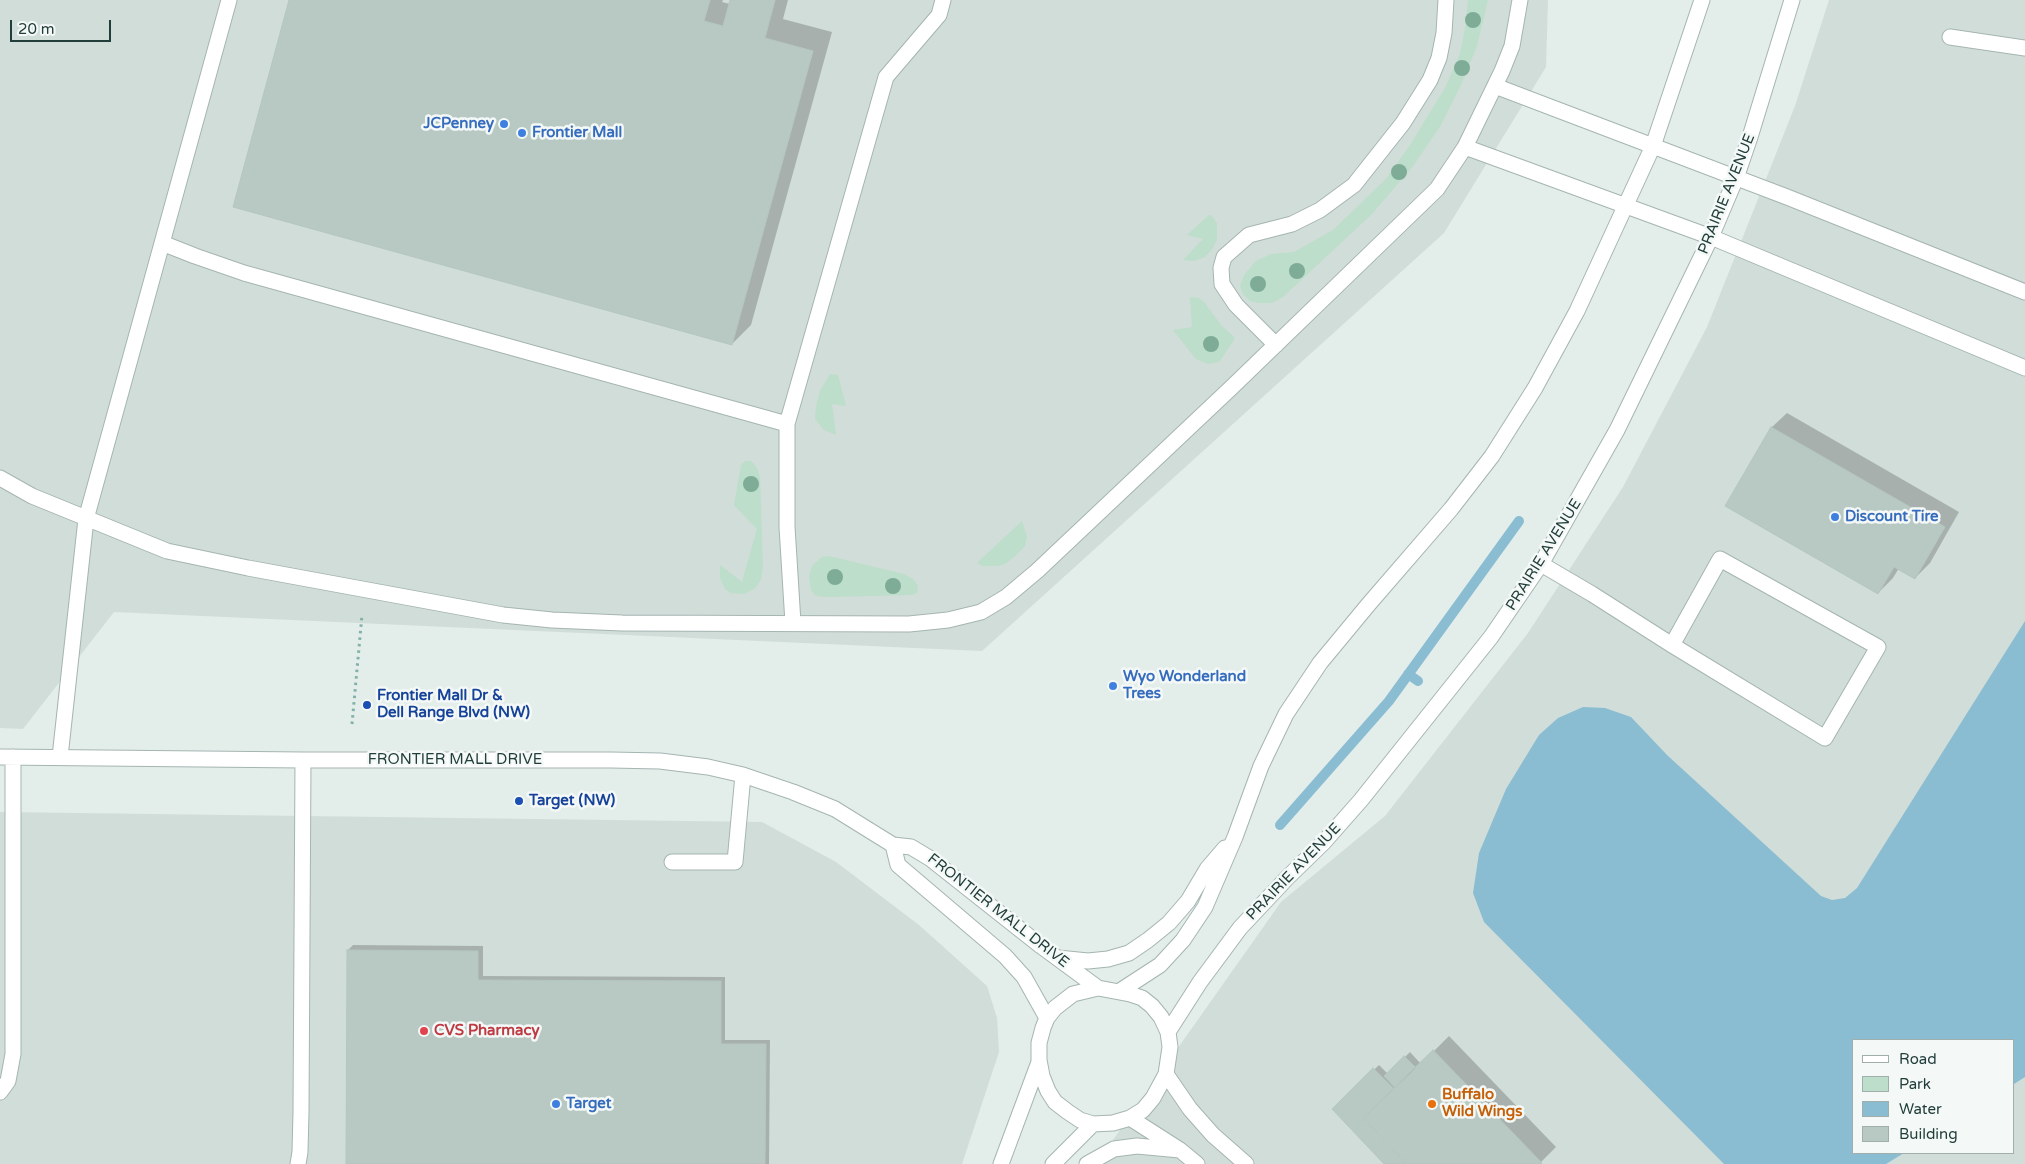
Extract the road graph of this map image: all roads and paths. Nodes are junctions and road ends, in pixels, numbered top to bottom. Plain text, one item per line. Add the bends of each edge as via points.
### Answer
1 (230, 0) edge
2 (943, 0) edge
3 (1446, 0) edge
4 (1520, 0) edge
5 (1702, 0) edge
6 (1792, 0) edge
7 (1950, 36) dead end
8 (2025, 48) edge
9 (1495, 86) junction
10 (1653, 146) junction
11 (1465, 147) junction
12 (1736, 178) junction
13 (1626, 206) junction
14 (1711, 237) junction
15 (162, 243) junction
16 (2025, 292) edge
17 (1276, 345) junction
18 (2025, 368) edge
19 (787, 424) junction
20 (0, 478) edge
21 (86, 519) junction
22 (1541, 564) junction
23 (364, 590) junction
24 (793, 623) junction
25 (1672, 645) junction
26 (352, 724) dead end
27 (7, 757) edge
28 (60, 757) junction
29 (303, 760) junction
30 (743, 775) junction
31 (1235, 837) junction
32 (892, 845) junction
33 (672, 862) dead end
34 (1058, 958) junction
35 (1098, 988) junction
36 (1120, 990) junction
37 (1047, 1018) junction
38 (1168, 1032) junction
39 (1039, 1060) junction
40 (1166, 1074) junction
41 (0, 1092) edge
42 (1130, 1118) junction
43 (1093, 1124) junction
44 (1180, 1150) junction
45 (298, 1164) edge
46 (1001, 1164) edge
47 (1053, 1164) edge
48 (1088, 1164) edge
49 (1197, 1164) edge
50 (1246, 1164) edge

1 - 15 street
2 - 19 street via 939,15 886,77
3 - 17 street via 1444,33 1430,80 1403,123 1354,185 1336,200 1300,220 1249,235 1224,257 1222,284 1236,305
4 - 9 street via 1512,46
5 - 10 street
6 - 12 street, PRAIRIE AVENUE
7 - 8 street
9 - 10 street
9 - 11 street
10 - 12 street
10 - 13 street
11 - 13 street
11 - 17 street via 1437,189
12 - 14 street, PRAIRIE AVENUE
12 - 16 street
13 - 14 street
13 - 31 street via 1577,311 1535,388 1492,456 1320,664 1286,714 1261,766
14 - 18 street
14 - 22 street, PRAIRIE AVENUE via 1617,430
15 - 19 street via 253,276
15 - 21 street
17 - 24 street via 1037,572 990,607 948,620 909,624
19 - 24 street via 787,527
20 - 21 street
21 - 23 street via 167,551
21 - 28 street
22 - 25 street
22 - 38 street, PRAIRIE AVENUE via 1491,637 1362,800 1240,928
23 - 24 street via 503,615 552,620
23 - 26 path
25 - 25 street via 1825,738 1878,647 1720,559
27 - 28 street, FRONTIER MALL DRIVE
27 - 41 street via 13,1054 8,1081
28 - 29 street, FRONTIER MALL DRIVE
29 - 30 street, FRONTIER MALL DRIVE via 660,761
29 - 45 street
30 - 32 street, FRONTIER MALL DRIVE via 834,809
30 - 33 street via 735,862
31 - 34 street via 1207,869 1188,901 1169,923 1129,953 1088,961
31 - 36 street via 1205,907 1183,940 1160,965
32 - 34 street, FRONTIER MALL DRIVE via 911,847 932,859
32 - 37 street, FRONTIER MALL DRIVE via 898,865 1005,956 1024,977
34 - 35 street, FRONTIER MALL DRIVE
35 - 36 street
35 - 37 street via 1066,999
36 - 38 street via 1142,998 1152,1006
37 - 39 street via 1039,1042
38 - 40 street via 1170,1047
39 - 43 street via 1048,1092 1055,1102 1074,1116
39 - 46 street
40 - 42 street via 1154,1098
40 - 50 street via 1213,1135
42 - 43 street
42 - 44 street
43 - 47 street
44 - 48 street via 1137,1146 1114,1149
44 - 49 street

